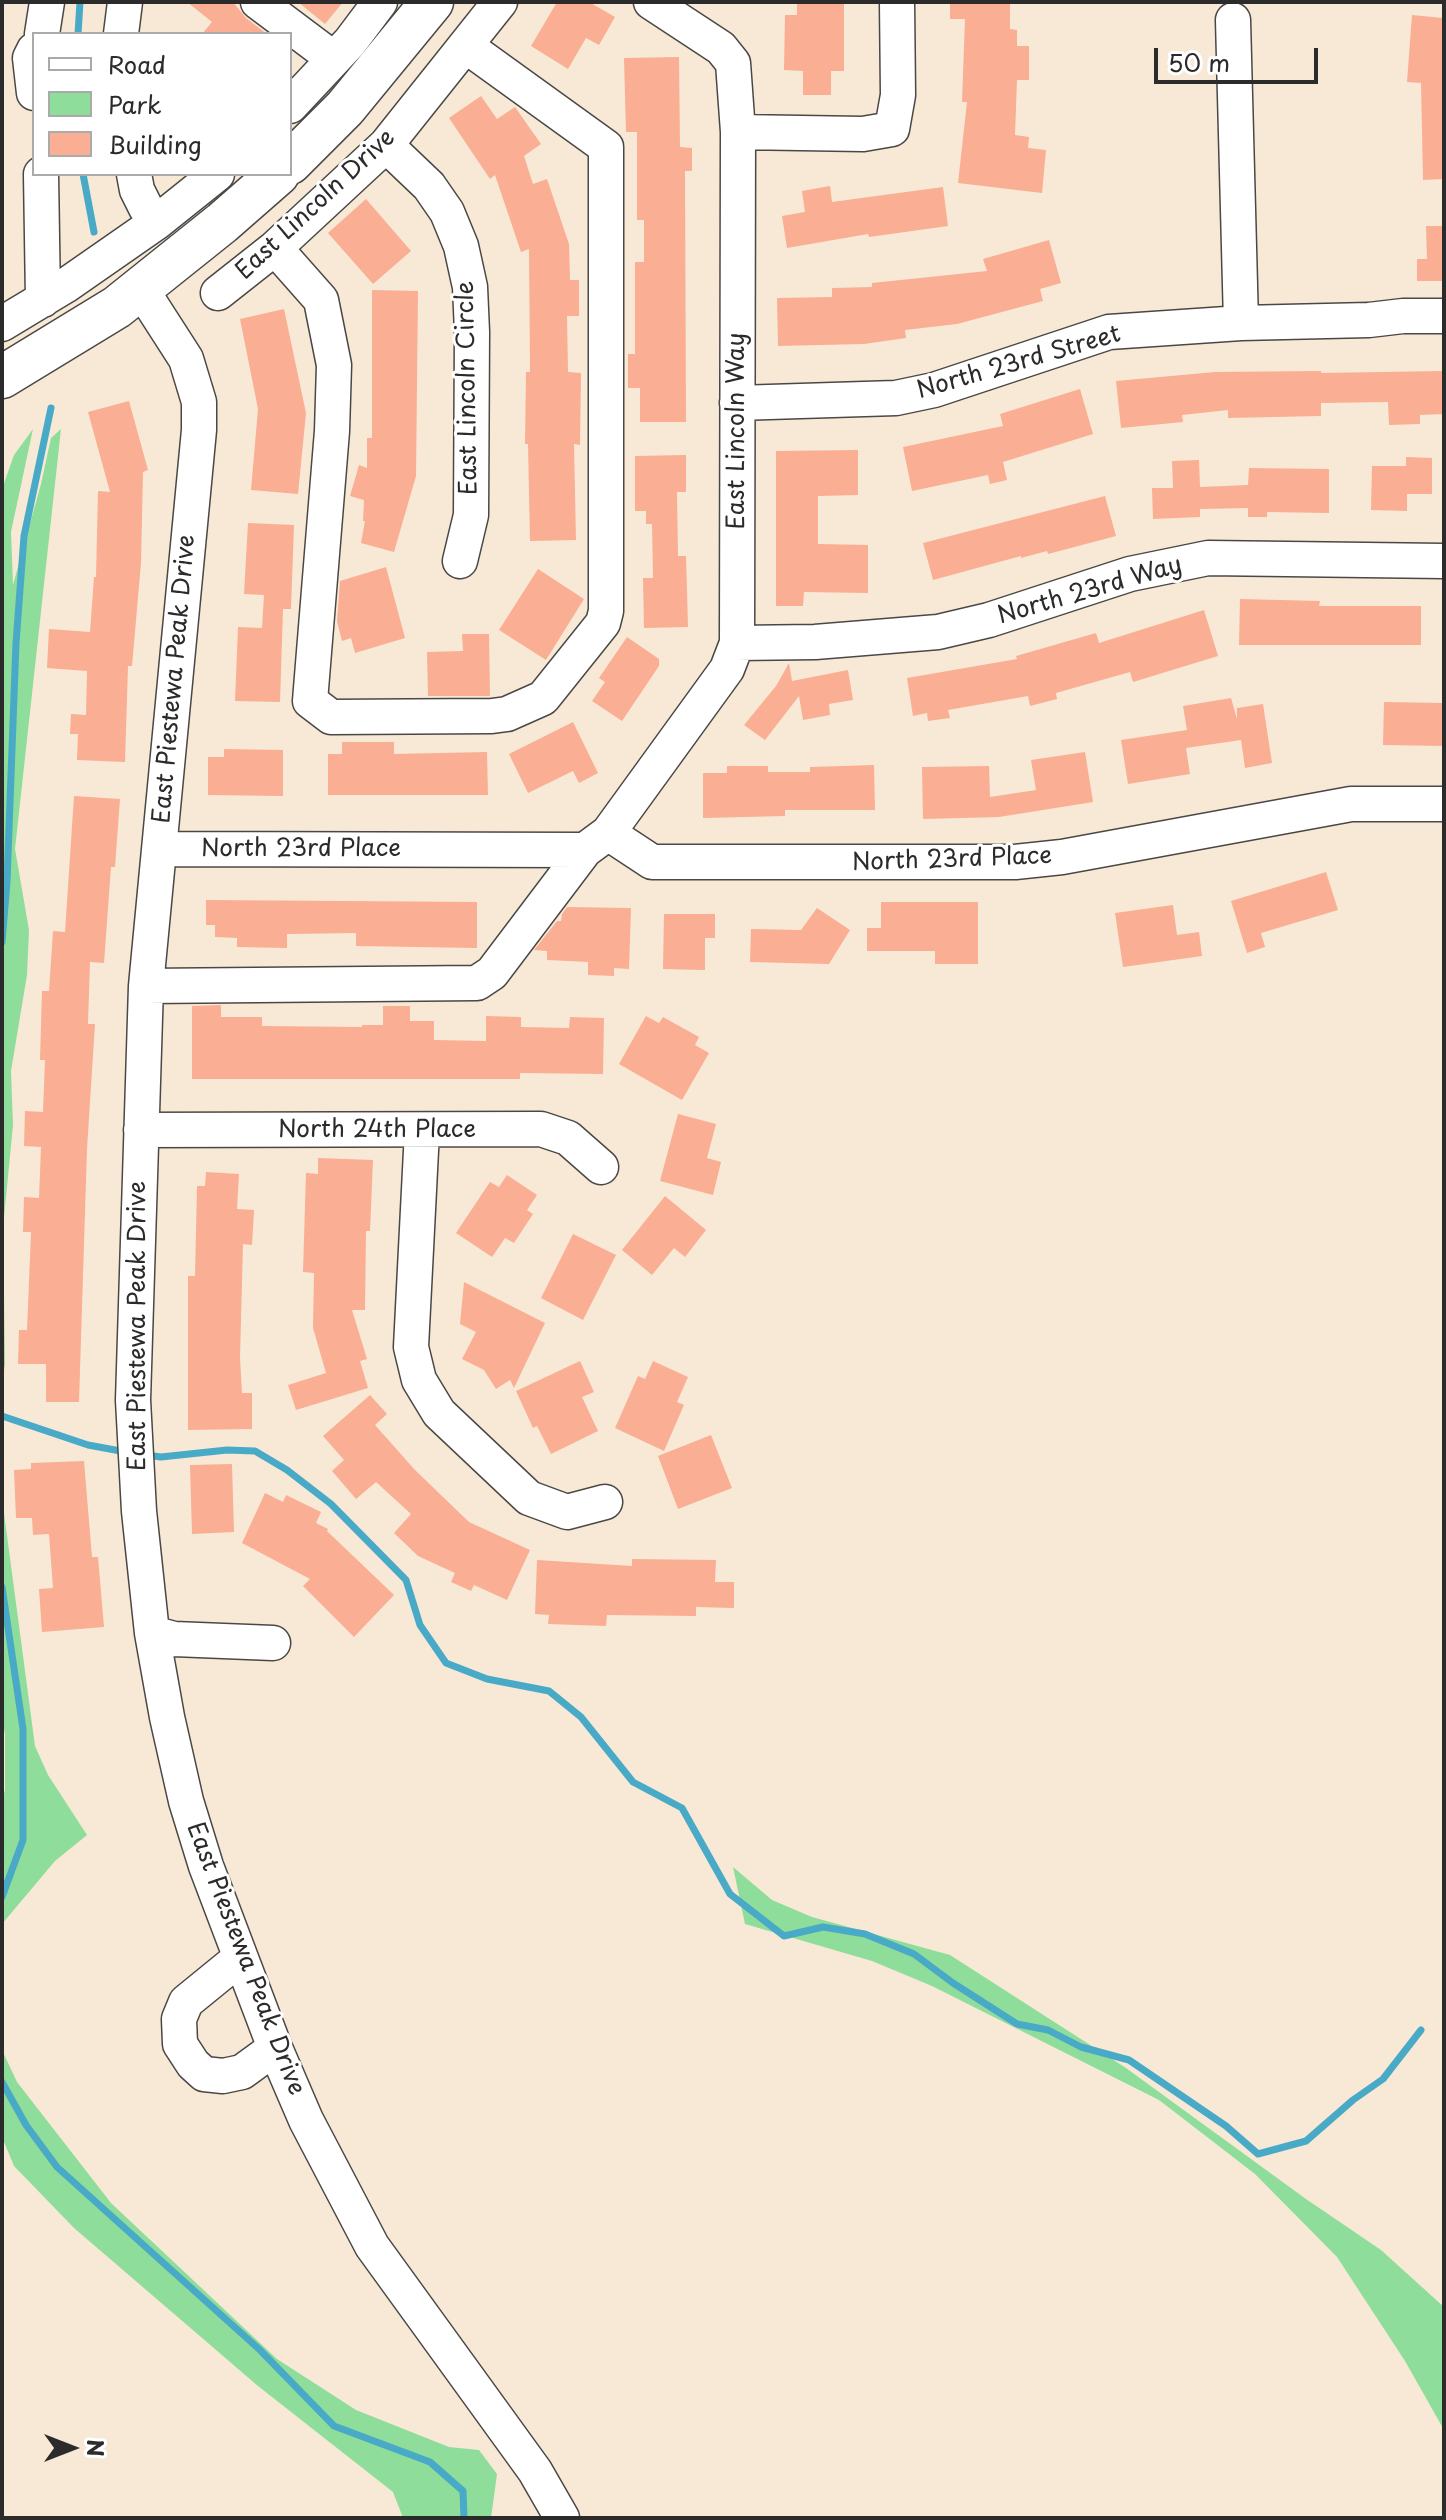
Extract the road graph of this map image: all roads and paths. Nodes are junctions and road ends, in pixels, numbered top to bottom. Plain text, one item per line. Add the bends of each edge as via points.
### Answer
1 (47, 2) edge
2 (125, 2) edge
3 (258, 2) edge
4 (380, 2) edge
5 (432, 2) edge
6 (500, 2) edge
7 (651, 2) edge
8 (897, 2) edge
9 (1233, 20) dead end
10 (42, 32) edge
11 (121, 32) edge
12 (466, 46) junction
13 (27, 50) edge
14 (334, 59) junction
15 (32, 81) edge
16 (292, 104) edge
17 (738, 132) junction
18 (386, 145) junction
19 (292, 161) edge
20 (41, 176) edge
21 (134, 176) edge
22 (214, 176) edge
23 (276, 176) edge
24 (157, 222) junction
25 (275, 248) junction
26 (141, 289) junction
27 (218, 293) dead end
28 (43, 300) junction
29 (1444, 316) edge
30 (1241, 323) junction
31 (2, 324) edge
32 (2, 377) edge
33 (737, 403) junction
34 (460, 561) dead end
35 (1444, 561) edge
36 (737, 643) junction
37 (1444, 804) edge
38 (597, 842) junction
39 (160, 849) junction
40 (146, 986) junction
41 (141, 1130) junction
42 (422, 1131) junction
43 (601, 1167) dead end
44 (605, 1502) dead end
45 (152, 1633) junction
46 (273, 1643) dead end
47 (240, 1958) junction
48 (275, 2048) junction
49 (562, 2518) edge

1 - 10 street
2 - 11 street
3 - 14 street
4 - 14 street
5 - 19 main road, East Lincoln Drive via 345,108
6 - 12 street, East Lincoln Drive
7 - 17 street, East Lincoln Way via 721,48 733,63
8 - 17 street via 898,95 892,129 863,134
9 - 30 street
12 - 18 street, East Lincoln Drive
12 - 25 street via 606,147 606,611 603,623 543,698 492,716 331,717 310,701 334,365 321,300
13 - 15 street
14 - 16 street
17 - 33 street, East Lincoln Way
18 - 25 street, East Lincoln Drive
18 - 34 street, East Lincoln Circle via 429,186 447,212 470,287 471,515
20 - 28 street
21 - 24 street
22 - 24 street
23 - 26 main road, East Lincoln Drive
24 - 28 street
25 - 27 street, East Lincoln Drive
26 - 32 main road, East Lincoln Drive
26 - 39 street, East Piestewa Peak Drive via 177,343 199,402
28 - 31 street
29 - 30 street, North 23rd Street
30 - 33 street, North 23rd Street via 1109,332 896,398
33 - 36 street, East Lincoln Way
35 - 36 street, North 23rd Way via 1208,558 1130,574 938,632
36 - 38 street, East Lincoln Way via 727,669
37 - 38 street, North 23rd Place via 1351,804 1015,862 652,862
38 - 39 street, North 23rd Place
38 - 40 street, East Lincoln Way via 492,973 477,983
39 - 40 street, East Piestewa Peak Drive
40 - 41 street, East Piestewa Peak Drive
41 - 42 street, North 24th Place
41 - 45 street, East Piestewa Peak Drive via 133,1400
42 - 43 street, North 24th Place via 541,1129 568,1138
42 - 44 street via 411,1347 419,1380 439,1413 529,1498 567,1512
45 - 46 street via 174,1639
45 - 47 street, East Piestewa Peak Drive via 186,1801
47 - 48 street, East Piestewa Peak Drive
47 - 48 street via 186,2002 179,2019 180,2044 204,2074 223,2076 242,2072
48 - 49 street, East Piestewa Peak Drive via 372,2246 535,2471

